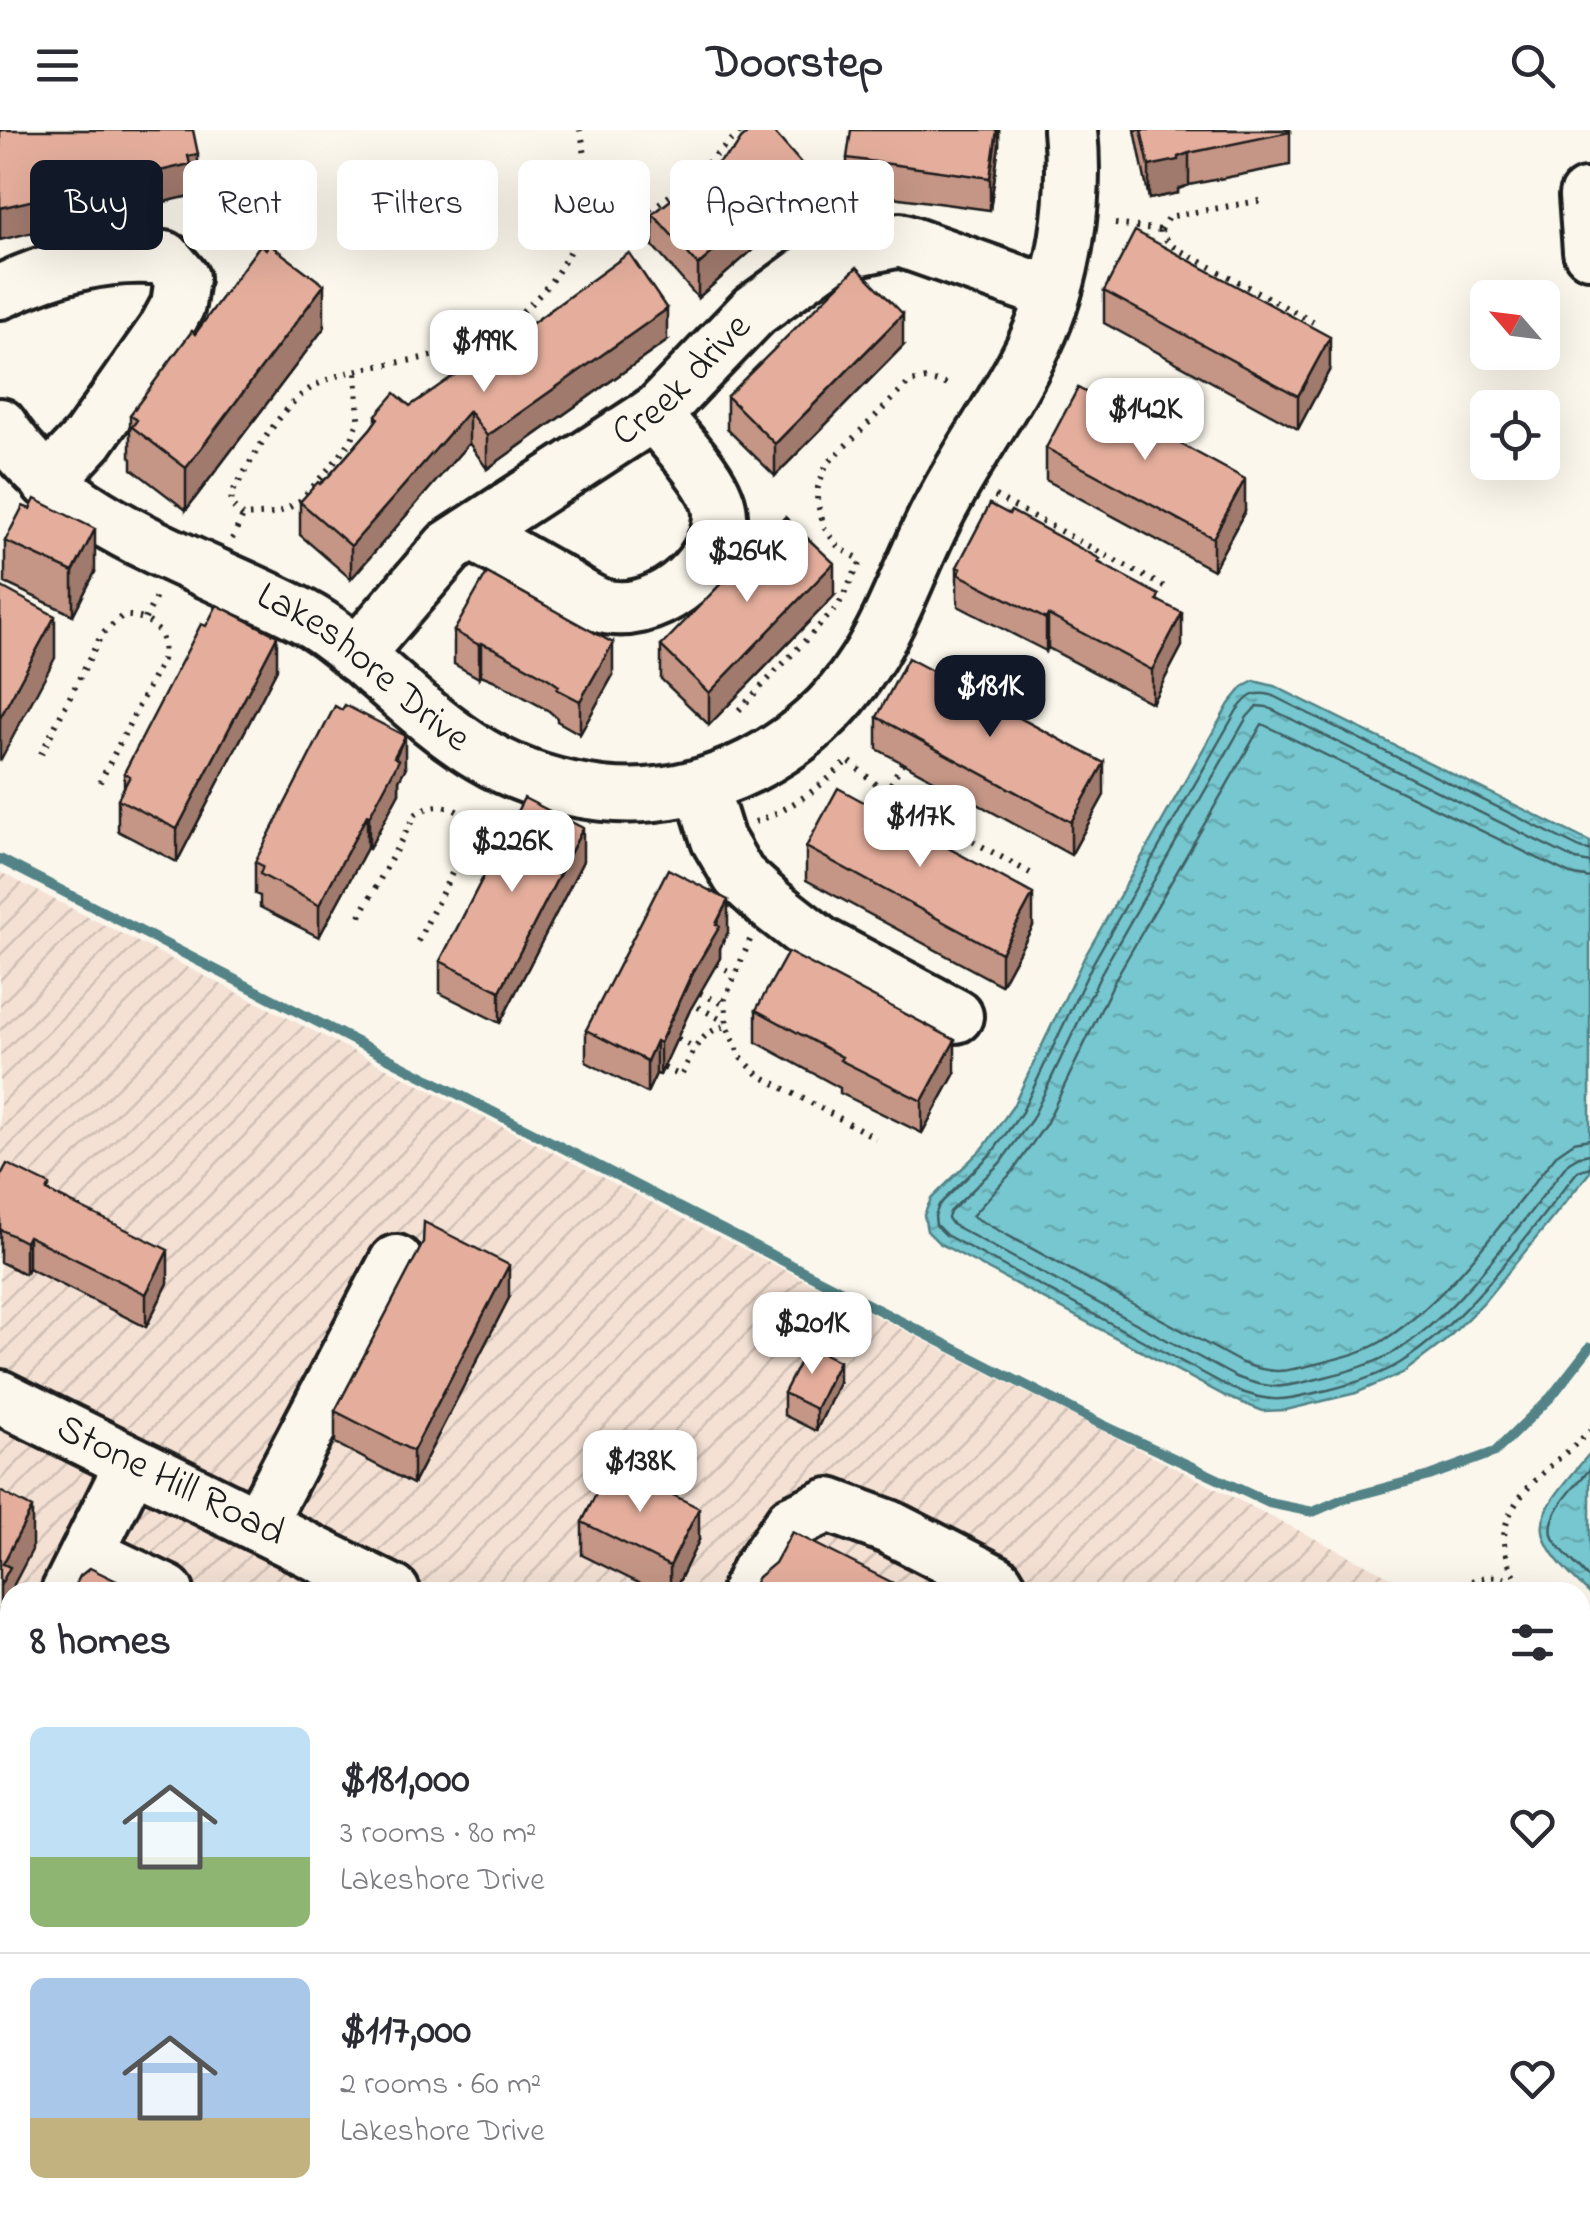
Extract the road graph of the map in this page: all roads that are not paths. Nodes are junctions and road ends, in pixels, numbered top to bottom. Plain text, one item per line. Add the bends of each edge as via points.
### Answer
1 (1070, 130) edge
2 (1586, 196) dead end
3 (1590, 252) edge
4 (0, 292) edge
5 (1054, 294) junction
6 (654, 414) junction
7 (0, 425) edge
8 (48, 482) junction
9 (472, 533) junction
10 (356, 654) junction
11 (700, 786) junction
12 (956, 1016) dead end
13 (396, 1262) dead end
14 (0, 1397) edge
15 (132, 1463) junction
16 (258, 1525) junction
17 (78, 1573) edge
18 (120, 1582) edge
19 (356, 1582) edge
20 (753, 1582) edge
21 (996, 1582) edge

1 - 5 street, Lakeshore Drive via 1070,196
2 - 3 street
4 - 8 street via 119,254 165,258 182,278 178,306 164,331 88,439
5 - 6 street, Creek drive via 900,240 832,254 754,311
5 - 11 street, Lakeshore Drive via 1036,341 943,501 864,664 836,703 749,766
6 - 9 street, Creek drive
6 - 9 street via 706,479 720,514 713,542 691,579 628,610 598,605
7 - 8 street, Lakeshore Drive
8 - 10 street, Lakeshore Drive via 104,520 308,618
9 - 10 street, Creek drive via 449,548
10 - 11 street, Lakeshore Drive via 459,743 515,772 605,794
11 - 12 street via 739,876 770,904 821,944
13 - 16 street
14 - 15 street, Stone Hill Road
15 - 16 street, Stone Hill Road
15 - 17 street
16 - 19 street, Stone Hill Road
17 - 18 street
20 - 21 street via 792,1522 830,1505 889,1526

